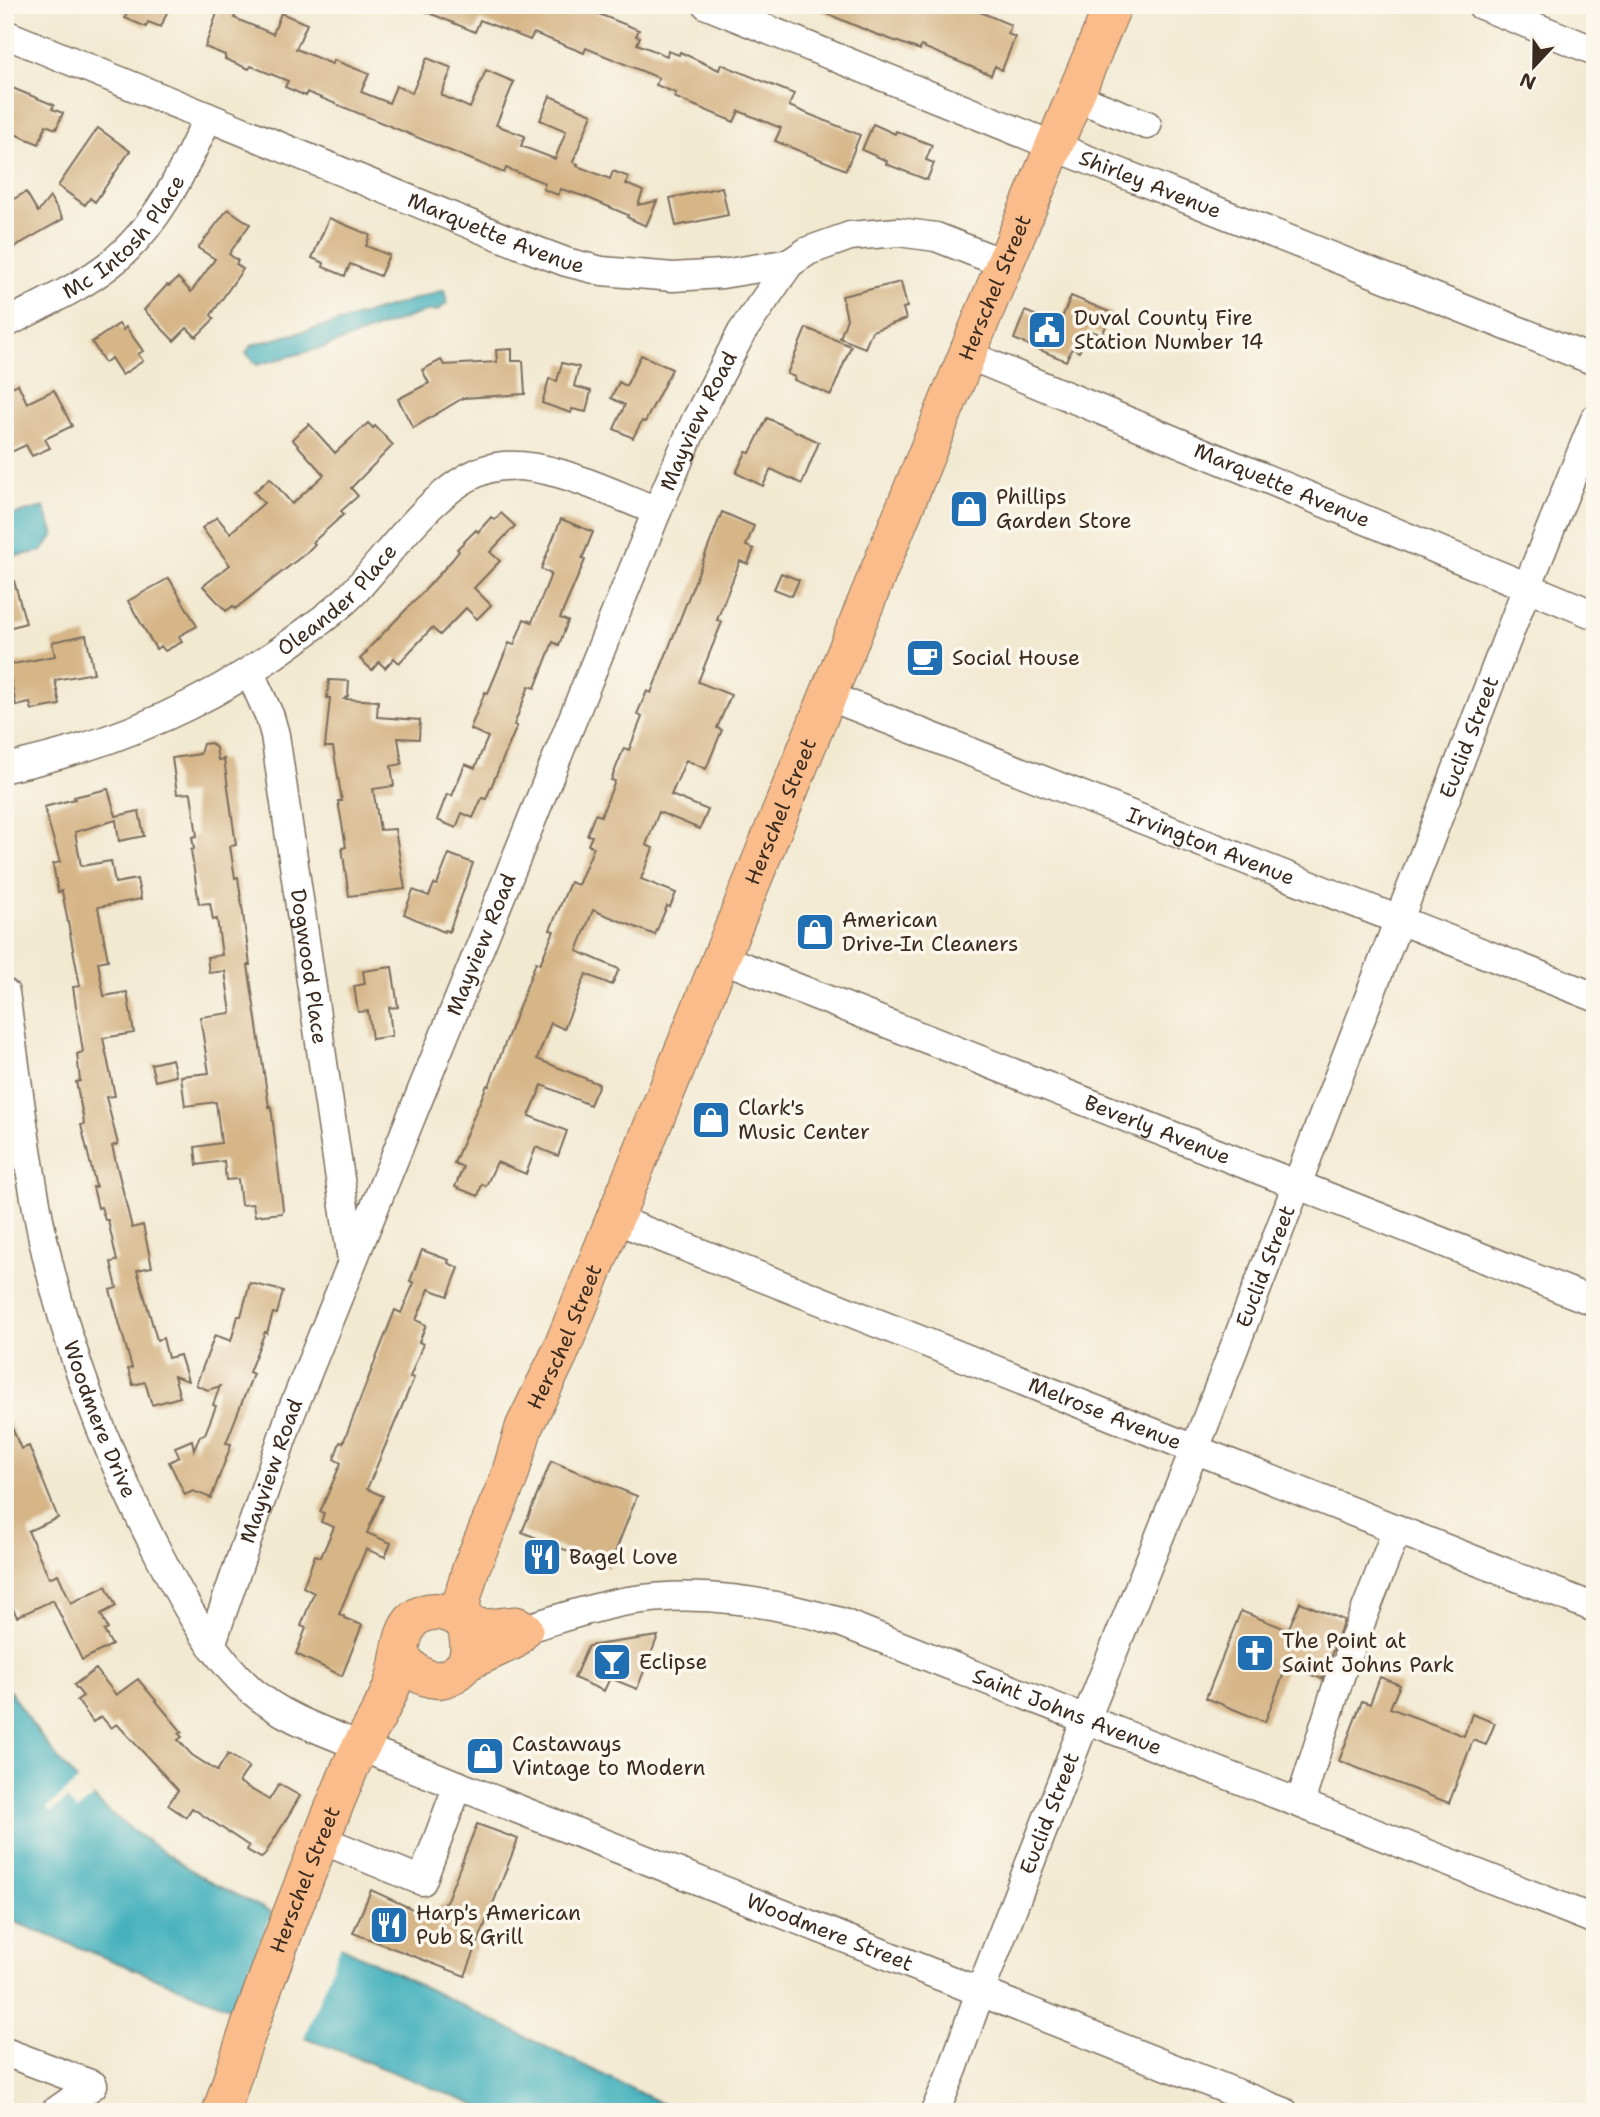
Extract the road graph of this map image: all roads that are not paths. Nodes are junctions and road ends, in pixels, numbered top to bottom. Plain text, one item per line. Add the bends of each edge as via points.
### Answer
1 (707, 5) edge
2 (1113, 5) edge
3 (1481, 5) edge
4 (5, 34) edge
5 (1595, 51) edge
6 (1075, 97) junction
7 (208, 117) junction
8 (1147, 125) dead end
9 (1054, 146) junction
10 (790, 262) junction
11 (1005, 264) junction
12 (5, 324) edge
13 (968, 355) junction
14 (1595, 360) edge
15 (1595, 419) edge
16 (657, 511) junction
17 (1527, 587) junction
18 (1595, 615) edge
19 (250, 673) junction
20 (828, 696) junction
21 (5, 768) edge
22 (1399, 920) junction
23 (721, 958) junction
24 (5, 993) edge
25 (1595, 997) edge
26 (1296, 1185) junction
27 (615, 1219) junction
28 (352, 1264) junction
29 (1595, 1302) edge
30 (524, 1427) junction
31 (1195, 1449) junction
32 (1397, 1529) junction
33 (1595, 1608) edge
34 (424, 1613) junction
35 (464, 1623) junction
36 (524, 1629) junction
37 (211, 1645) junction
38 (401, 1655) junction
39 (467, 1662) junction
40 (435, 1680) junction
41 (1086, 1719) junction
42 (368, 1749) junction
43 (458, 1785) junction
44 (1300, 1803) junction
45 (337, 1846) junction
46 (301, 1915) junction
47 (1595, 1920) edge
48 (980, 1992) junction
49 (5, 2052) edge
50 (242, 2073) junction
51 (55, 2112) edge
52 (221, 2112) edge
53 (243, 2112) edge
54 (935, 2112) edge
55 (1284, 2112) edge

1 - 9 street, Shirley Avenue
2 - 6 main road, Herschel Street
3 - 5 street
4 - 7 street, Marquette Avenue
6 - 8 street
6 - 9 main road, Herschel Street
7 - 10 street, Marquette Avenue via 521,245 602,271 673,277
7 - 12 street, Mc Intosh Place via 184,170 138,237 79,285
9 - 11 main road, Herschel Street
9 - 14 street, Shirley Avenue
10 - 11 street, Marquette Avenue via 850,236 898,232 936,237
10 - 16 street, Mayview Road via 742,332 695,422
11 - 13 main road, Herschel Street
13 - 17 street, Marquette Avenue
13 - 20 main road, Herschel Street
15 - 17 street, Euclid Street
16 - 19 street, Oleander Place via 534,466 494,467 473,474 435,502 353,593
16 - 28 street, Mayview Road
17 - 18 street, Marquette Avenue
17 - 22 street, Euclid Street
19 - 21 street, Oleander Place via 128,734
19 - 28 street, Dogwood Place via 275,735
20 - 22 street, Irvington Avenue
20 - 23 main road, Herschel Street
22 - 25 street, Irvington Avenue
22 - 26 street, Euclid Street
23 - 26 street, Beverly Avenue
23 - 27 main road, Herschel Street
24 - 37 street, Woodmere Drive via 34,1193 76,1361 133,1504
26 - 29 street, Beverly Avenue
26 - 31 street, Euclid Street
27 - 30 main road, Herschel Street
27 - 31 street, Melrose Avenue
28 - 37 street, Mayview Road via 281,1438
30 - 34 main road, Herschel Street via 471,1507 439,1594
30 - 35 main road, Herschel Street via 509,1478 471,1567 462,1600
31 - 32 street, Melrose Avenue
31 - 41 street, Euclid Street
32 - 33 street, Melrose Avenue
32 - 44 street via 1346,1660
34 - 35 main road via 451,1614
34 - 38 main road, Herschel Street via 405,1629
35 - 36 main road, Saint Johns Avenue
35 - 39 main road, Herschel Street via 470,1647
36 - 39 main road, Saint Johns Avenue via 513,1641
36 - 41 street, Saint Johns Avenue via 626,1601 666,1597 723,1598 787,1607 840,1622
37 - 42 street, Woodmere Drive via 254,1692 277,1709
38 - 40 main road via 409,1668
38 - 42 main road, Herschel Street
39 - 40 main road, Herschel Street via 451,1676
40 - 42 main road, Herschel Street via 404,1704
41 - 44 street, Saint Johns Avenue
41 - 48 street, Euclid Street
42 - 43 street, Woodmere Street
42 - 45 main road, Herschel Street
42 - 46 main road, Herschel Street
43 - 45 street via 422,1881
43 - 48 street, Woodmere Street
44 - 47 street, Saint Johns Avenue
45 - 46 main road, Herschel Street
46 - 50 main road, Herschel Street via 250,2022
48 - 54 street, Euclid Street
48 - 55 street, Woodmere Street
49 - 51 street via 93,2085
50 - 52 main road, Herschel Street
50 - 53 main road, Herschel Street

